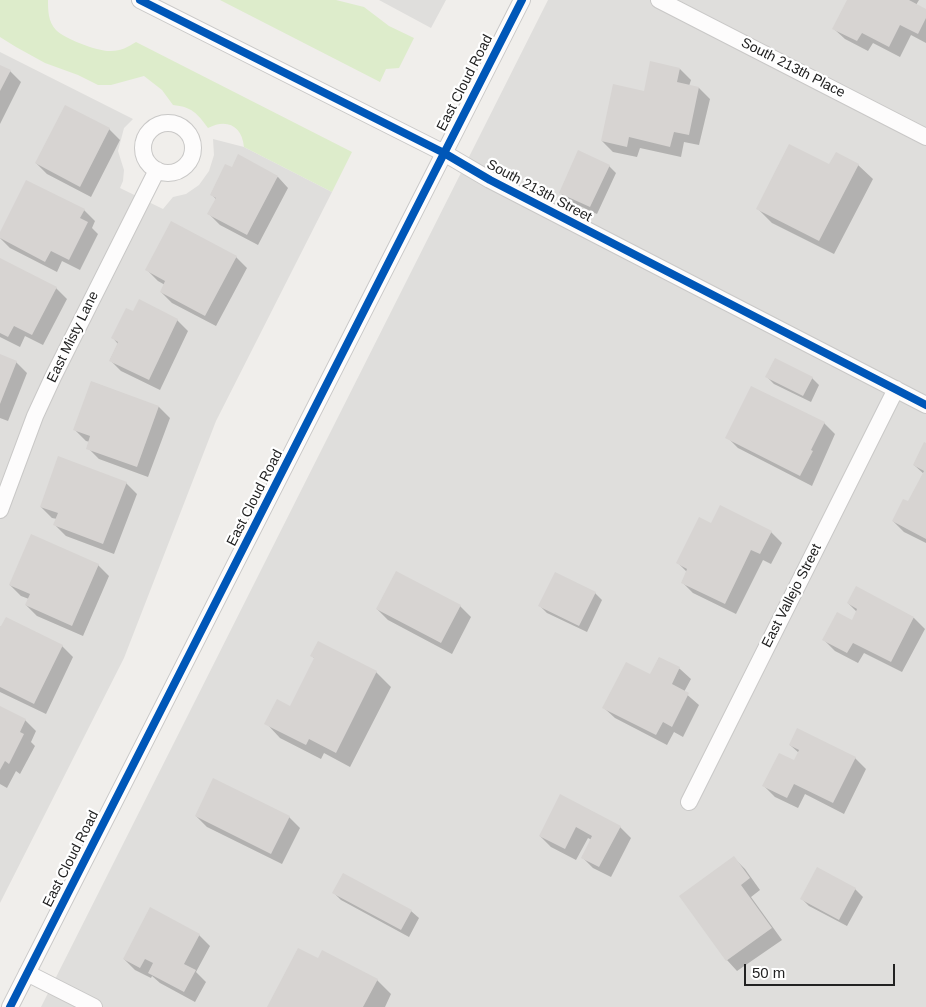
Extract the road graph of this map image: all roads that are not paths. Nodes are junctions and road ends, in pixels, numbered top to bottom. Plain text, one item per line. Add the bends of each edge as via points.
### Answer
1 (140, 0) edge
2 (522, 0) edge
3 (659, 0) edge
4 (926, 136) edge
5 (444, 153) junction
6 (157, 170) dead end
7 (896, 390) junction
8 (926, 405) edge
9 (0, 510) edge
10 (689, 802) dead end
11 (27, 973) junction
12 (10, 1007) edge
13 (94, 1007) edge

1 - 5 street, South 213th Street
2 - 5 street, East Cloud Road
3 - 4 street, South 213th Place
5 - 7 street, South 213th Street via 490,180
5 - 11 street, East Cloud Road
6 - 9 street, East Misty Lane via 52,377
7 - 8 street, South 213th Street
7 - 10 street, East Vallejo Street
11 - 12 street, East Cloud Road
11 - 13 street

